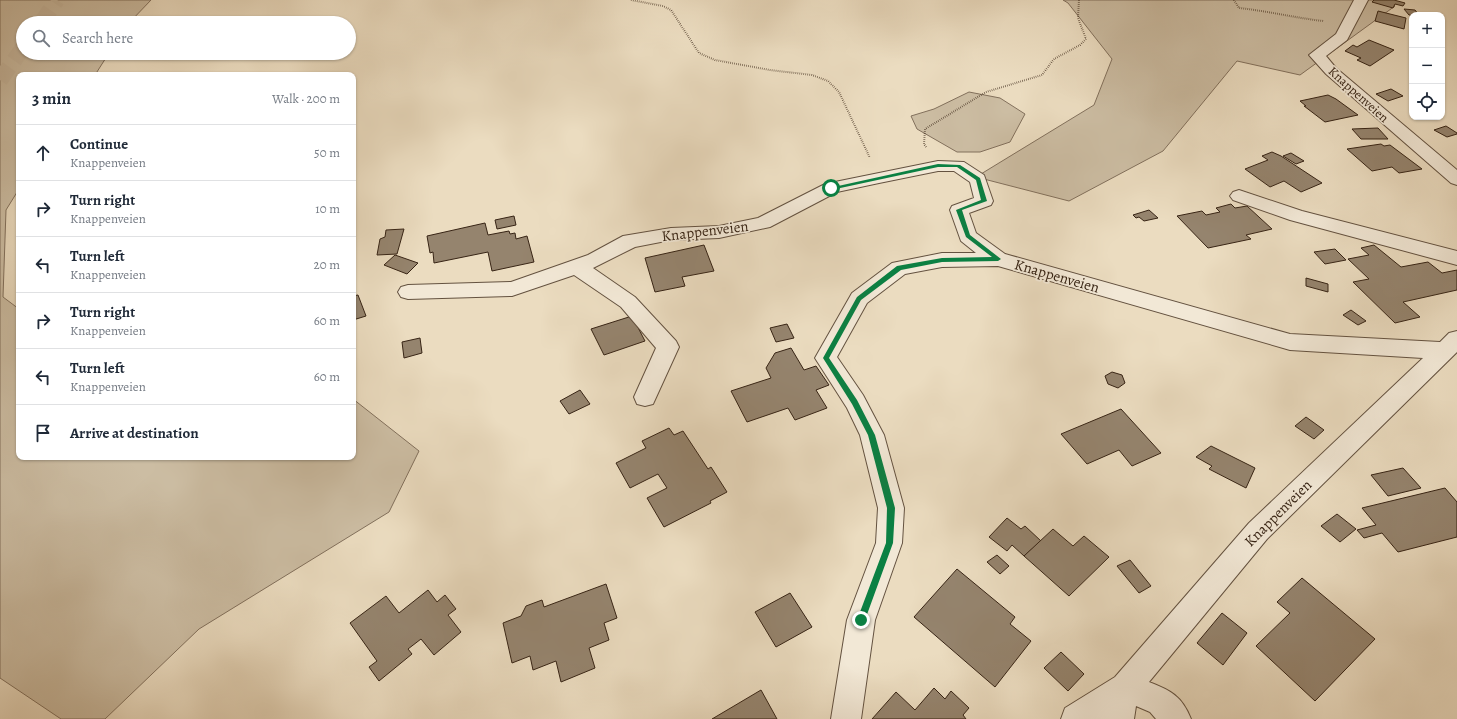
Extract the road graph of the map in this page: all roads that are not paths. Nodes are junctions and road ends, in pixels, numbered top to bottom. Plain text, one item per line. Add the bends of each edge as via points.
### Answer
1 (1361, 0) edge
2 (1457, 179) edge
3 (1239, 196) dead end
4 (1457, 258) edge
5 (998, 259) junction
6 (577, 267) junction
7 (408, 292) dead end
8 (1451, 346) edge
9 (645, 396) dead end
10 (1125, 687) junction
11 (846, 719) edge
12 (1076, 719) edge
13 (1119, 719) edge
14 (1176, 719) edge

1 - 2 street, Knappenveien via 1342,37 1317,55 1331,71
3 - 4 street via 1297,216
5 - 6 street, Knappenveien via 968,236 959,210 984,201 978,179 958,166 938,166 831,188 763,223 719,232 670,234 630,241
5 - 8 street, Knappenveien via 1290,342
5 - 11 street, Knappenveien via 942,260 899,268 859,298 826,358 855,402 872,435 891,508 889,543 861,620
6 - 7 street, Knappenveien via 512,289
6 - 9 street via 628,302 668,348
8 - 10 street, Knappenveien via 1258,531
10 - 12 street, Knappenveien
10 - 13 street, Knappenveien
10 - 14 street via 1160,701

